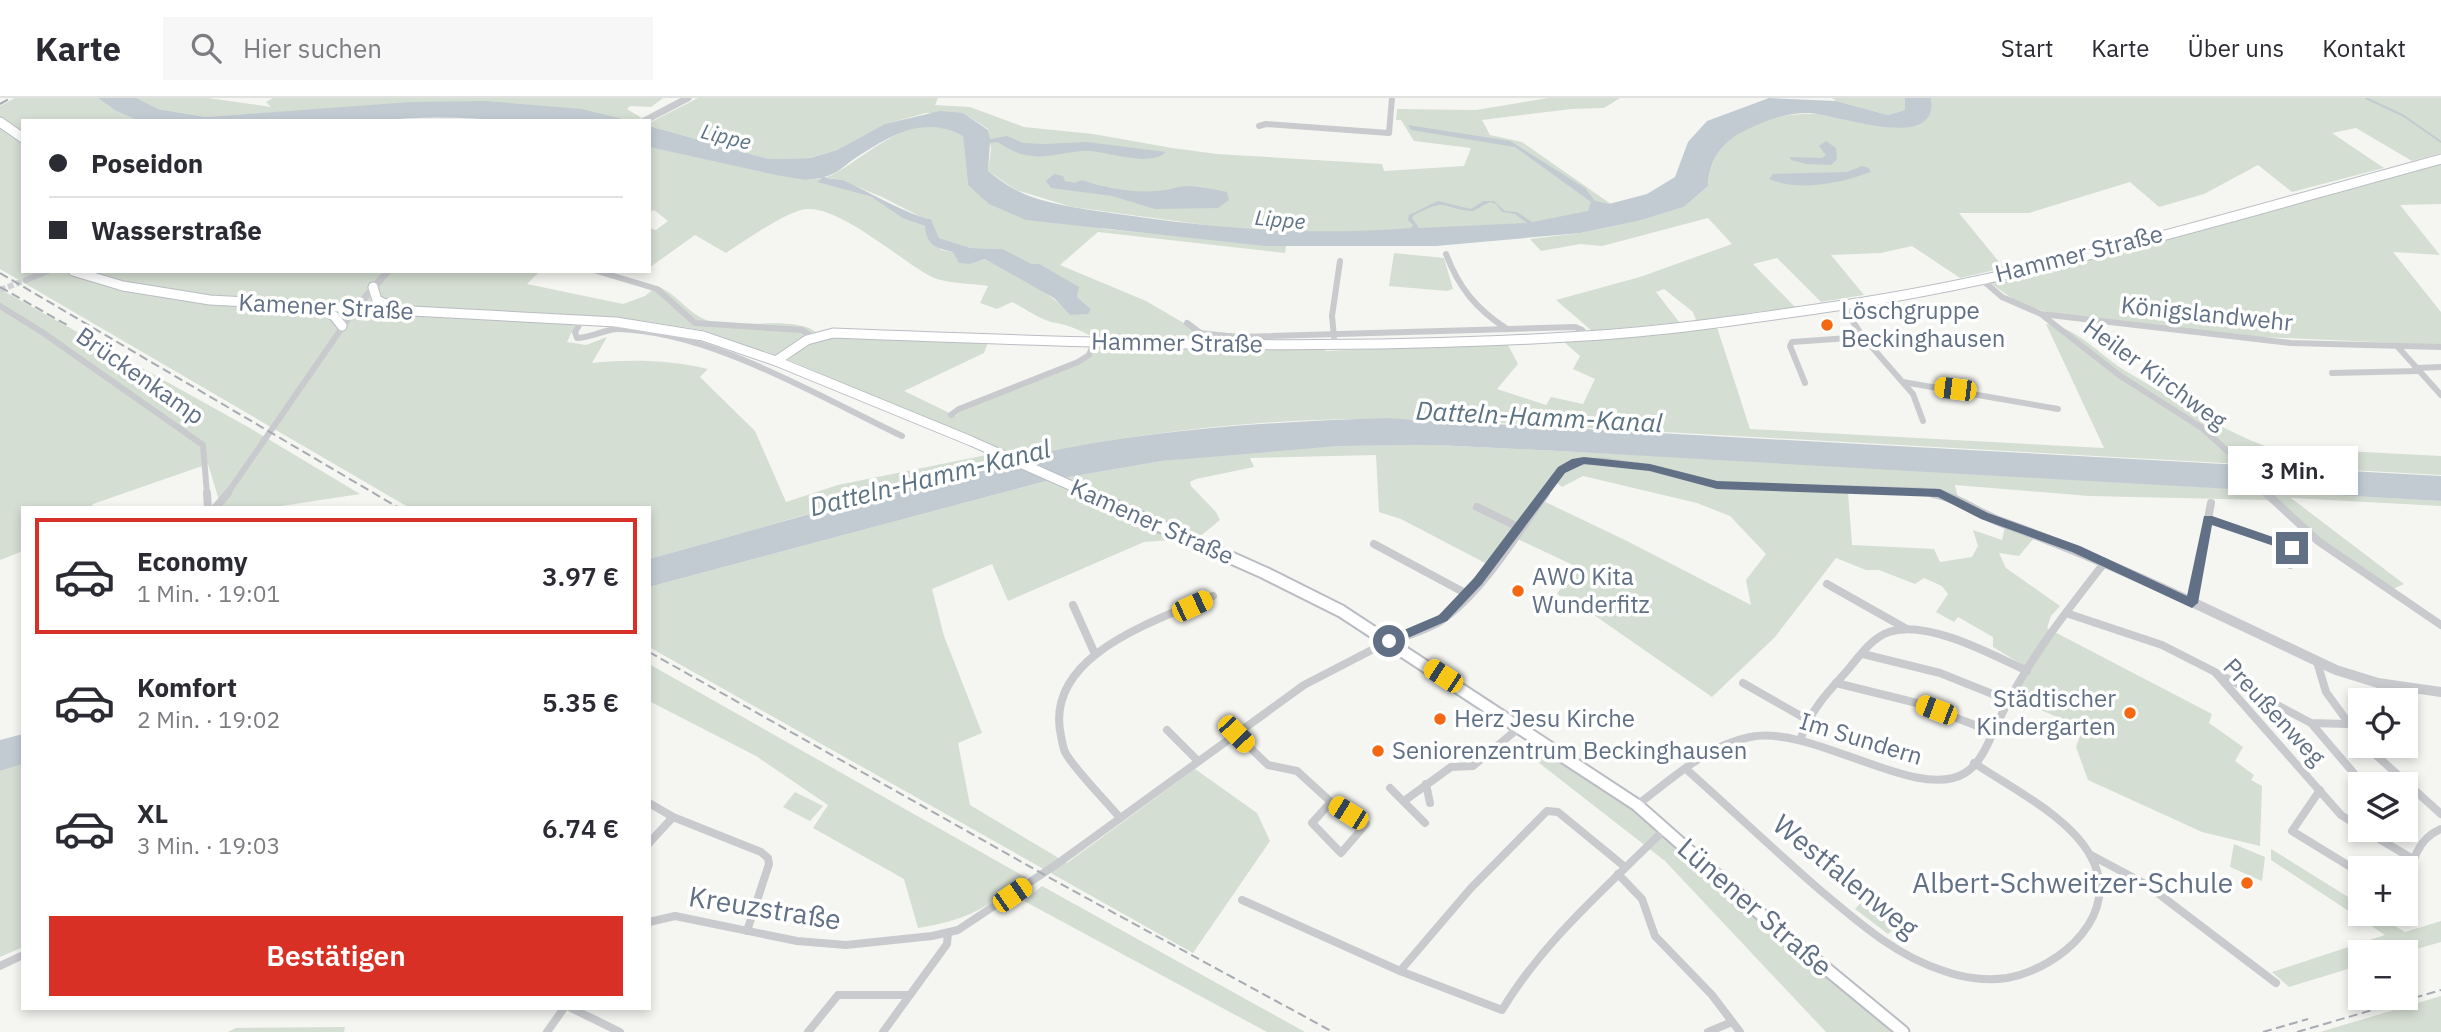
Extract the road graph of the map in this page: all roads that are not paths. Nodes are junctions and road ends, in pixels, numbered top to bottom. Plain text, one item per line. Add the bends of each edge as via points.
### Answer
1 (671, 98) edge
2 (1392, 98) edge
3 (684, 100) edge
4 (648, 119) edge
5 (0, 122) edge
6 (1259, 127) dead end
7 (21, 137) edge
8 (2441, 159) edge
9 (1446, 254) dead end
10 (1340, 261) dead end
11 (43, 273) edge
12 (80, 273) edge
13 (386, 273) edge
14 (604, 273) edge
15 (1981, 278) junction
16 (26, 280) tunnel mouth
17 (373, 286) junction
18 (1842, 305) junction
19 (0, 306) edge
20 (312, 307) junction
21 (355, 309) junction
22 (402, 311) junction
23 (2040, 314) junction
24 (582, 320) junction
25 (1187, 323) dead end
26 (342, 326) junction
27 (1508, 329) junction
28 (1333, 334) junction
29 (1586, 336) junction
30 (813, 337) junction
31 (1863, 337) junction
32 (1518, 339) junction
33 (1094, 342) junction
34 (1335, 345) junction
35 (2397, 346) junction
36 (2441, 347) edge
37 (776, 361) junction
38 (2441, 367) edge
39 (2417, 369) junction
40 (2332, 373) dead end
41 (1903, 382) junction
42 (1805, 383) dead end
43 (2441, 395) edge
44 (2058, 409) dead end
45 (951, 415) dead end
46 (1923, 421) dead end
47 (902, 436) dead end
48 (2211, 503) dead end
49 (208, 506) edge
50 (218, 506) edge
51 (1477, 507) dead end
52 (2208, 519) junction
53 (2006, 523) joint
54 (1518, 527) junction
55 (1374, 544) dead end
56 (2105, 562) junction
57 (2290, 565) dead end
58 (1827, 584) dead end
59 (1467, 594) junction
60 (1213, 596) dead end
61 (2192, 603) junction
62 (1073, 605) dead end
63 (2066, 614) junction
64 (2441, 625) edge
65 (1905, 628) junction
66 (1389, 641) junction
67 (1095, 654) junction
68 (1863, 654) junction
69 (2318, 662) junction
70 (2027, 671) junction
71 (2215, 672) junction
72 (1743, 683) dead end
73 (1836, 683) junction
74 (2441, 692) edge
75 (2010, 701) junction
76 (1806, 719) junction
77 (2311, 723) junction
78 (2347, 724) joint
79 (1520, 726) junction
80 (1167, 730) dead end
81 (1993, 732) junction
82 (1236, 734) junction
83 (1801, 738) junction
84 (2379, 758) edge
85 (1198, 761) junction
86 (1974, 763) junction
87 (1686, 769) junction
88 (2352, 772) edge
89 (1606, 783) joint
90 (1426, 784) junction
91 (1390, 788) dead end
92 (2320, 790) junction
93 (1404, 801) junction
94 (1331, 802) junction
95 (1430, 803) dead end
96 (651, 804) edge
97 (1637, 805) junction
98 (2441, 814) edge
99 (673, 817) junction
100 (1120, 818) junction
101 (2348, 820) edge
102 (1425, 824) dead end
103 (1665, 829) junction
104 (2441, 829) edge
105 (651, 841) edge
106 (2384, 842) edge
107 (2091, 855) junction
108 (2408, 856) edge
109 (2415, 856) edge
110 (2348, 865) edge
111 (1621, 871) junction
112 (1242, 900) dead end
113 (651, 918) edge
114 (747, 931) junction
115 (948, 933) junction
116 (21, 956) edge
117 (0, 966) edge
118 (1400, 971) junction
119 (2276, 983) dead end
120 (909, 995) junction
121 (563, 1010) edge
122 (575, 1010) edge
123 (1732, 1022) junction
124 (547, 1032) edge
125 (620, 1032) edge
126 (808, 1032) edge
127 (883, 1032) edge
128 (1707, 1032) edge
129 (1740, 1032) edge
130 (1903, 1032) edge

1 - 3 street
2 - 6 street via 1389,133
3 - 4 street
5 - 7 main road
8 - 15 main road, Hammer Straße via 2113,248
9 - 27 street via 1465,296
10 - 28 street
11 - 16 street
12 - 20 main road, Kamener Straße via 179,296
13 - 17 street
14 - 30 street via 657,289 695,323 802,330
15 - 18 main road, Hammer Straße
15 - 23 street, Königslandwehr via 2002,297
17 - 21 street
17 - 22 main road via 377,300
18 - 29 main road, Hammer Straße
18 - 31 street
19 - 49 street, Brückenkamp via 203,445
20 - 21 main road, Kamener Straße
20 - 26 main road via 334,316
21 - 22 main road, Kamener Straße
21 - 26 street
22 - 24 main road, Kamener Straße
23 - 35 street, Königslandwehr via 2220,337
23 - 64 street, Heiler Kirchweg via 2119,375 2202,428 2318,541
24 - 37 main road, Kamener Straße via 691,333
24 - 47 street via 575,332 577,338 616,329 680,338 759,368
25 - 28 street, Hammer Straße via 1202,334 1240,337
26 - 50 street
27 - 28 street, Hammer Straße
27 - 29 street, Hammer Straße via 1575,327
27 - 32 street
28 - 34 street
29 - 32 main road, Hammer Straße
30 - 33 main road, Hammer Straße via 840,332
30 - 37 main road, Hammer Straße
31 - 41 street
31 - 42 street via 1792,342
32 - 34 main road, Hammer Straße
33 - 34 main road, Hammer Straße
33 - 45 street via 1089,355 1078,362
35 - 36 street, Königslandwehr
35 - 39 street
37 - 66 main road, Kamener Straße via 995,452 1286,582
38 - 39 street
39 - 40 street
39 - 43 street
41 - 44 street
41 - 46 street
48 - 52 street
51 - 54 street
52 - 57 street via 2292,548
52 - 61 street
53 - 54 street, Kreuzstraße via 1940,493 1717,485 1650,467 1584,461 1561,470
53 - 56 street
54 - 59 street, Kreuzstraße
55 - 59 street
56 - 61 street
56 - 63 street
58 - 65 street
59 - 66 street, Kreuzstraße via 1434,623
60 - 67 street
61 - 69 street
62 - 67 street
63 - 70 street
63 - 71 street, Preußenweg via 2153,641
65 - 68 street via 1888,633
65 - 70 street via 1961,643
66 - 79 main road, Kamener Straße
66 - 82 street, Kreuzstraße via 1304,685
67 - 100 street via 1062,690 1061,743 1068,758
68 - 73 street
68 - 75 street via 1940,673
69 - 74 street via 2364,680
69 - 78 street via 2323,683
70 - 75 street
71 - 77 street
71 - 92 street, Preußenweg
72 - 76 street
73 - 76 street
73 - 81 street via 1917,703
75 - 81 street
76 - 83 street
77 - 78 street
77 - 88 street
79 - 89 main road, Kamener Straße
79 - 90 street via 1473,766 1451,767
80 - 85 street
81 - 86 street
82 - 85 street, Kreuzstraße
82 - 94 street via 1262,761 1297,771
83 - 86 street, Im Sundern via 1933,780 1957,777
83 - 87 street, Im Sundern via 1741,739
84 - 98 street
85 - 100 street, Kreuzstraße
86 - 107 street, Westfalenweg via 2062,824
87 - 97 street, Im Sundern
87 - 107 street, Westfalenweg via 1890,947 1963,976 2007,978 2066,953 2101,905 2101,883
89 - 97 main road, Lünener Straße
90 - 93 street
90 - 95 street
91 - 93 street
92 - 101 street, Preußenweg
92 - 110 street via 2292,831
93 - 102 street
94 - 94 street via 1366,824 1341,853 1312,822
96 - 99 street
97 - 103 main road, Lünener Straße
99 - 105 street
99 - 114 street via 768,858
100 - 115 street, Kreuzstraße via 968,925
103 - 111 street
103 - 130 main road, Lünener Straße via 1772,925
104 - 109 street via 2425,836
106 - 108 street, Preußenweg
107 - 119 street via 2171,901
111 - 118 street via 1539,952 1502,1010
111 - 118 street via 1558,812 1548,811 1441,918
111 - 123 street via 1643,899 1655,936
112 - 118 street
113 - 114 street, Kreuzstraße via 675,916
114 - 115 street, Kreuzstraße via 846,945
115 - 120 street via 947,944
116 - 117 street
120 - 126 street via 838,995
120 - 127 street
121 - 124 street
122 - 125 street
123 - 128 street
123 - 129 street

